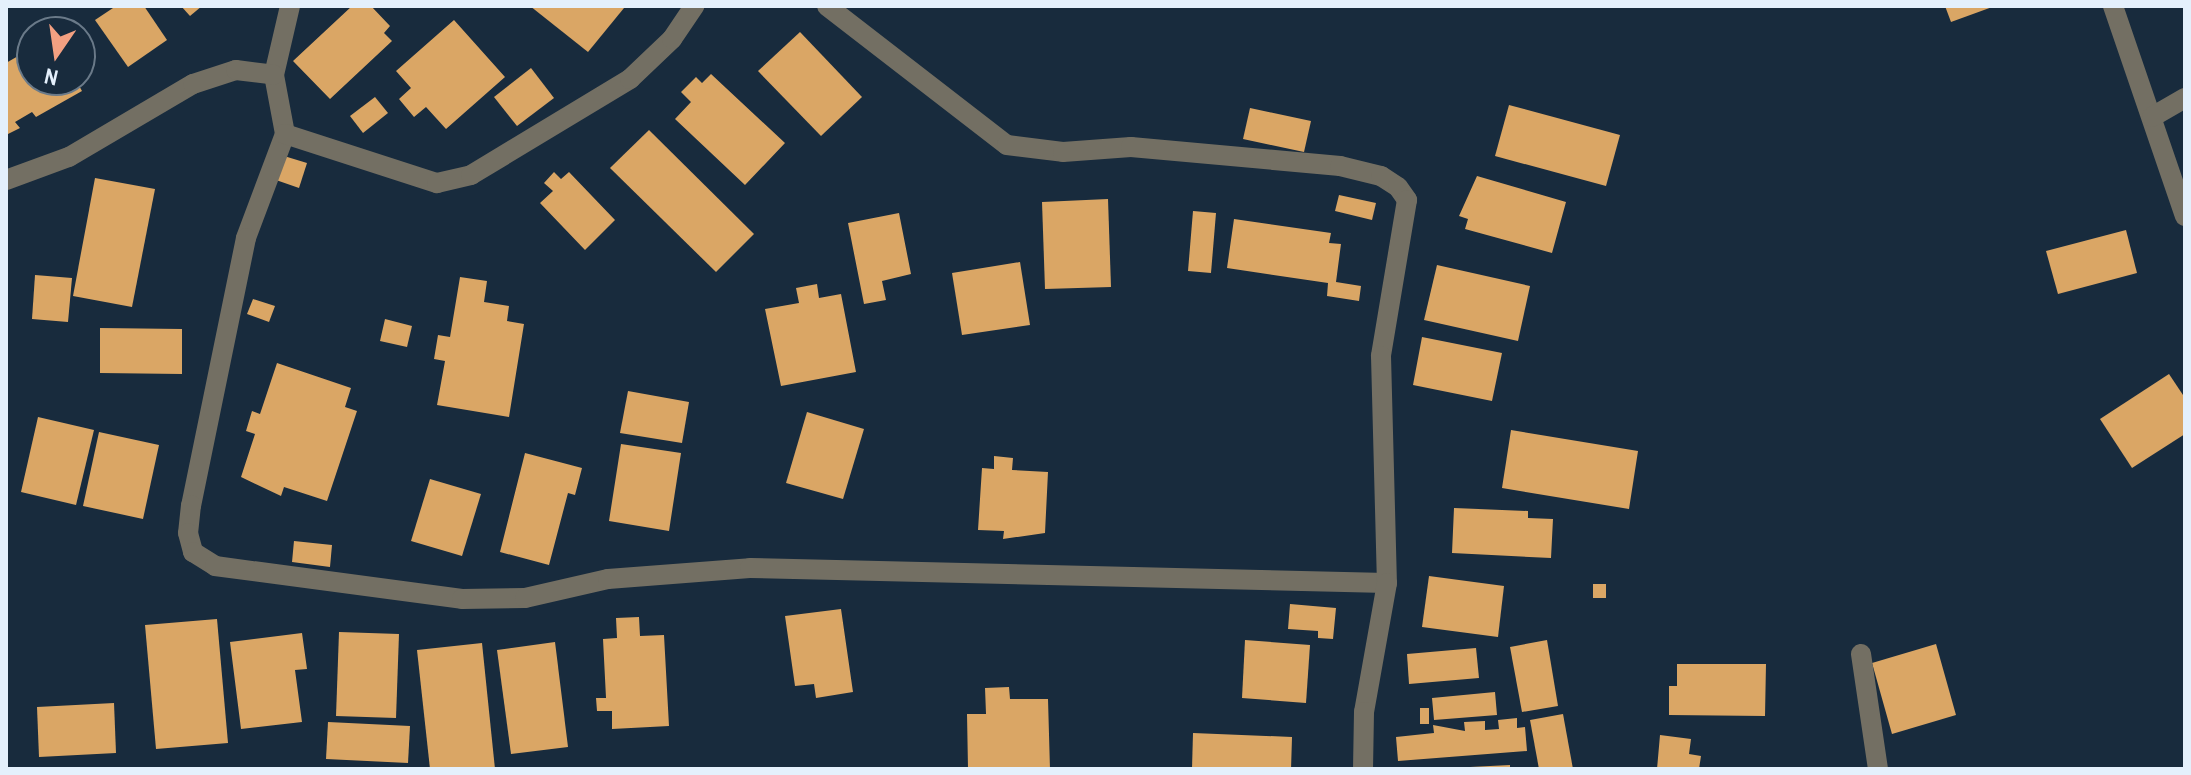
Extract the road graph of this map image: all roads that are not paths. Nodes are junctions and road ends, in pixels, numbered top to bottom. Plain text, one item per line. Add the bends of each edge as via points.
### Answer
1 (290, 6) edge
2 (694, 6) edge
3 (827, 6) edge
4 (2113, 6) edge
5 (274, 75) junction
6 (2185, 98) edge
7 (2152, 117) junction
8 (285, 134) junction
9 (6, 180) edge
10 (2185, 216) edge
11 (1387, 583) junction
12 (1861, 654) dead end
13 (1363, 769) edge
14 (1878, 769) edge

1 - 5 street
2 - 8 street via 672,39 630,79 471,175 437,183
3 - 11 street via 1007,145 1063,152 1131,147 1340,166 1381,176 1398,187 1407,200 1381,356
4 - 7 street
5 - 8 street
5 - 9 street via 236,70 193,84 69,157
6 - 7 street
7 - 10 street
8 - 11 street via 246,238 191,505 188,533 193,552 215,566 462,599 525,598 608,579 750,568
11 - 13 street via 1364,712
12 - 14 street

